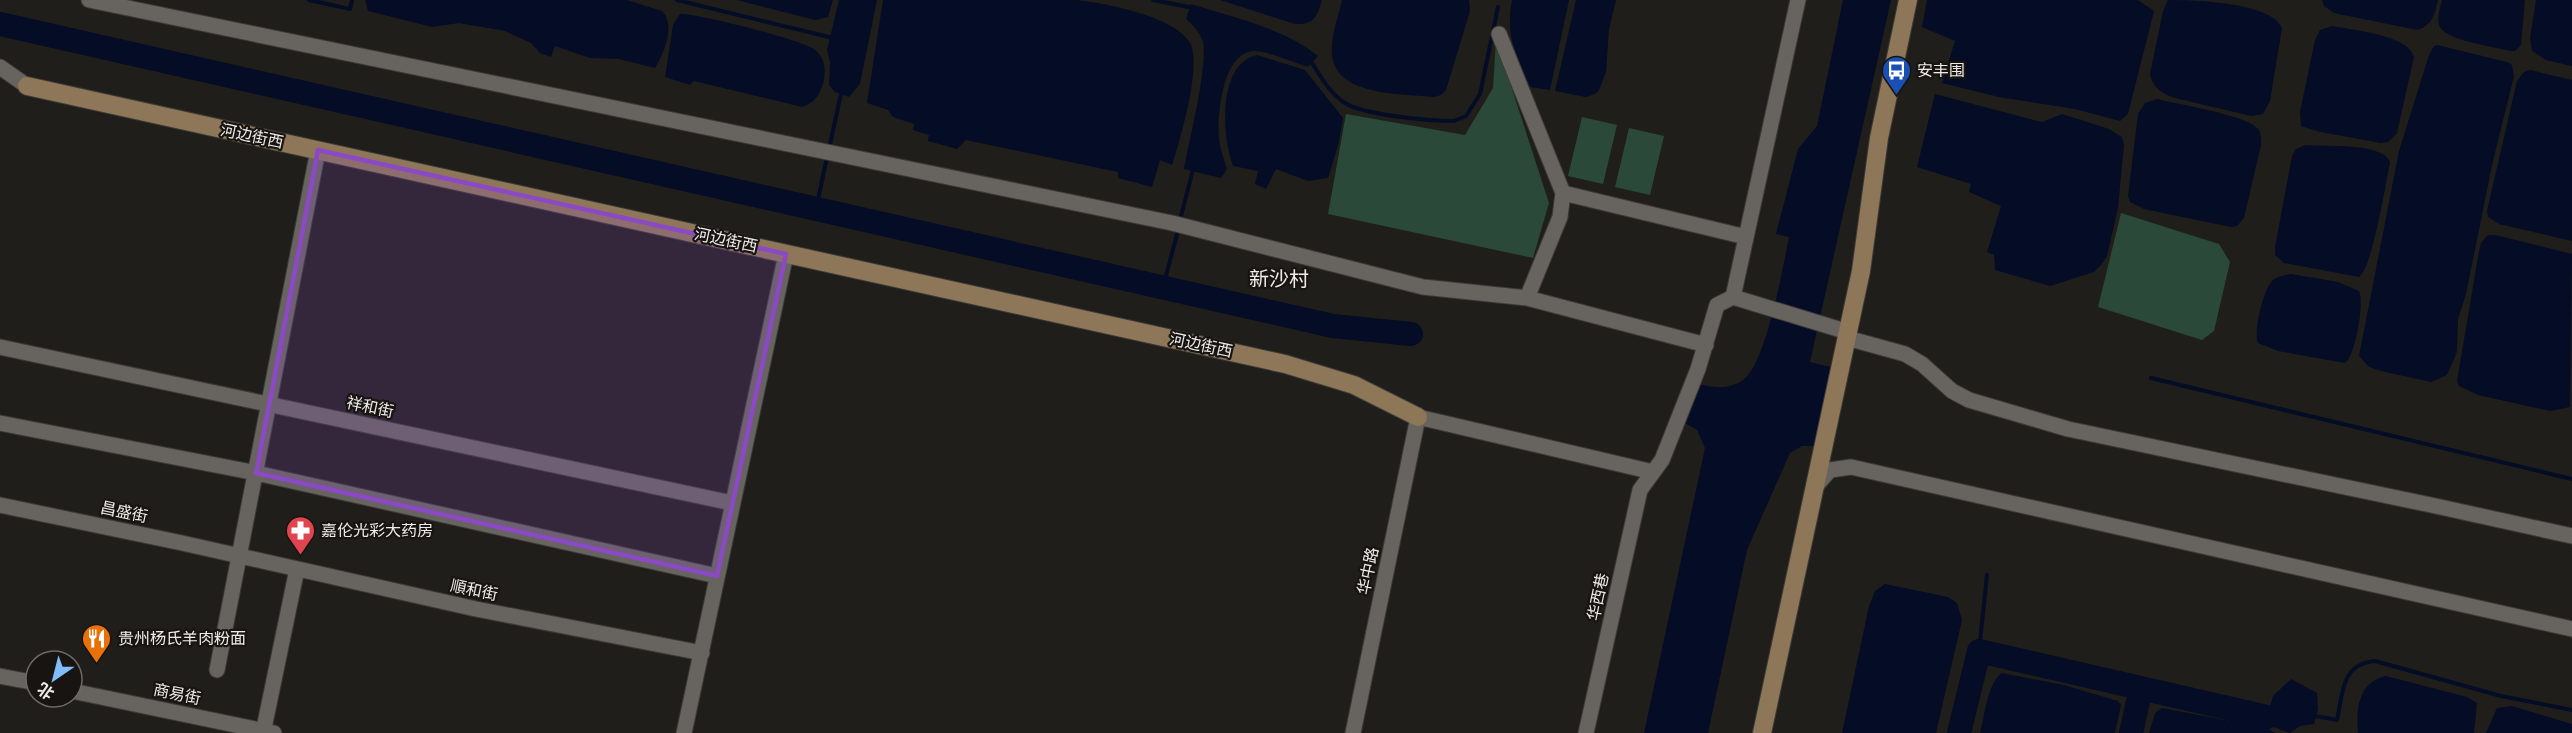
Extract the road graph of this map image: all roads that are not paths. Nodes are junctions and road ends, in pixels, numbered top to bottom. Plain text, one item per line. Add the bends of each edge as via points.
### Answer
1 (89, 0) edge
2 (1798, 0) edge
3 (1908, 0) edge
4 (1499, 34) dead end
5 (0, 67) edge
6 (27, 86) joint
7 (318, 150) junction
8 (1563, 193) junction
9 (1746, 237) junction
10 (786, 254) junction
11 (1733, 297) junction
12 (1527, 298) junction
13 (1847, 335) junction
14 (1706, 345) junction
15 (0, 347) edge
16 (270, 404) junction
17 (1418, 417) junction
18 (0, 423) edge
19 (1653, 472) junction
20 (256, 473) junction
21 (1815, 487) junction
22 (732, 503) junction
23 (0, 505) edge
24 (2572, 536) edge
25 (240, 556) junction
26 (297, 569) junction
27 (717, 576) junction
28 (2572, 629) edge
29 (702, 653) junction
30 (217, 670) dead end
31 (0, 676) edge
32 (24, 681) edge
33 (84, 694) edge
34 (267, 732) edge
35 (684, 733) edge
36 (1353, 733) edge
37 (1586, 733) edge
38 (1762, 733) edge

1 - 12 street via 1179,224 1424,287
2 - 9 street
3 - 13 street via 1879,138 1861,271
4 - 8 street
5 - 6 street
6 - 7 street, 河边街西
7 - 10 street, 河边街西
7 - 16 street
8 - 9 street
8 - 12 street via 1560,216
9 - 11 street
10 - 17 street, 河边街西 via 1285,364 1354,385
10 - 22 street
11 - 13 street
11 - 14 street, 华西巷 via 1717,305
12 - 14 street
13 - 21 street
13 - 24 street via 1905,354 1969,400 2068,429
14 - 19 street, 华西巷 via 1662,460
15 - 16 street, 祥和街
16 - 20 street
16 - 22 street, 祥和街
17 - 19 street
17 - 36 street, 华中路
18 - 20 street
19 - 37 street, 华西巷 via 1640,490
20 - 25 street
20 - 27 street
21 - 28 street via 1830,470 1851,467
21 - 38 street
22 - 27 street
23 - 25 street, 昌盛街
25 - 26 street, 順和街
25 - 30 street
26 - 29 street, 順和街
26 - 34 street
27 - 29 street
29 - 35 street
31 - 32 street
33 - 34 street, 商易街

